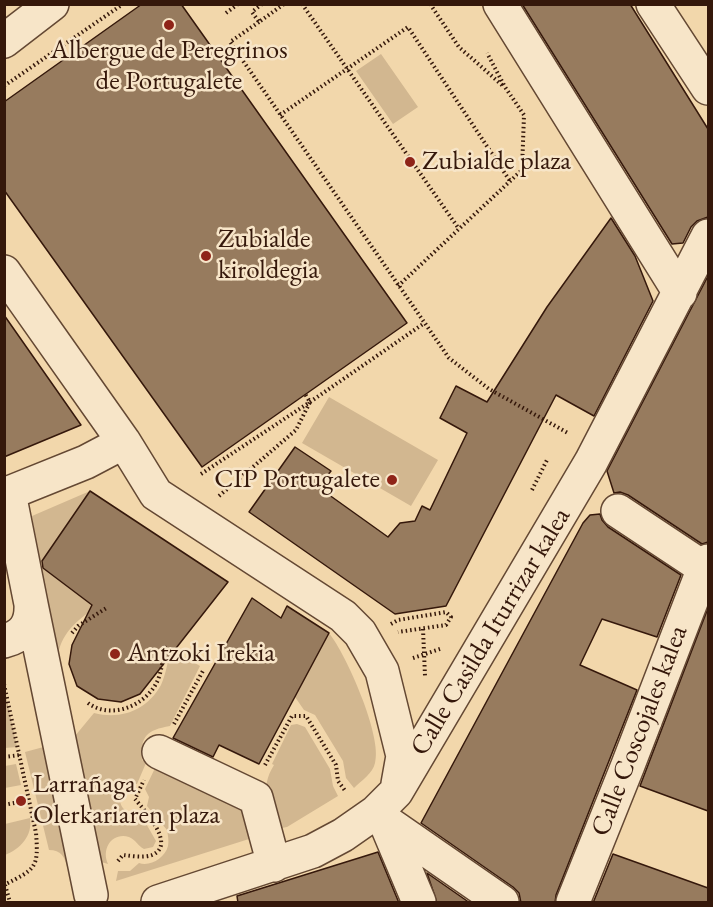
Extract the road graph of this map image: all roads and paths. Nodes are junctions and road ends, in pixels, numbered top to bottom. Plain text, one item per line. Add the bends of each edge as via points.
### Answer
1 (52, 4) edge
2 (123, 4) edge
3 (238, 4) edge
4 (262, 4) edge
5 (284, 4) edge
6 (302, 4) edge
7 (430, 4) edge
8 (500, 4) edge
9 (653, 4) edge
10 (226, 13) dead end
11 (259, 22) junction
12 (4, 40) edge
13 (348, 70) junction
14 (4, 86) edge
15 (708, 88) edge
16 (280, 115) junction
17 (510, 181) junction
18 (459, 229) junction
19 (708, 236) edge
20 (4, 272) edge
21 (398, 286) junction
22 (680, 293) junction
23 (423, 324) junction
24 (305, 394) dead end
25 (310, 402) junction
26 (569, 434) dead end
27 (124, 442) junction
28 (201, 474) dead end
29 (7, 494) edge
30 (217, 499) dead end
31 (618, 511) dead end
32 (4, 563) edge
33 (706, 564) edge
34 (108, 607) dead end
35 (18, 611) edge
36 (398, 620) dead end
37 (423, 629) junction
38 (397, 633) dead end
39 (69, 636) dead end
40 (4, 641) edge
41 (165, 645) dead end
42 (204, 669) dead end
43 (424, 669) dead end
44 (4, 684) edge
45 (107, 711) dead end
46 (159, 752) joint
47 (20, 755) junction
48 (4, 757) edge
49 (265, 766) dead end
50 (141, 786) dead end
51 (341, 786) dead end
52 (29, 800) junction
53 (4, 805) edge
54 (390, 806) junction
55 (274, 865) junction
56 (112, 868) dead end
57 (5, 885) edge
58 (91, 895) dead end
59 (10, 903) edge
60 (158, 903) edge
61 (419, 903) edge
62 (502, 903) edge
63 (573, 903) edge

1 - 12 street
2 - 14 path
3 - 10 path
4 - 11 path via 252,12
5 - 11 path
6 - 13 path
7 - 17 path via 459,47 505,87 524,115 522,170
8 - 22 street
9 - 15 street
11 - 16 path via 230,42
13 - 16 path
13 - 17 path via 408,27
13 - 18 path
16 - 21 path
17 - 18 path
18 - 21 path
19 - 22 street, Calle Casilda Iturrizar kalea
20 - 27 street
21 - 23 path
22 - 54 street, Calle Casilda Iturrizar kalea via 591,462
23 - 25 path
23 - 26 path via 449,358 489,389
24 - 25 path
25 - 28 path
25 - 30 path via 296,430
27 - 29 street
27 - 54 street via 156,494 343,616 360,633 382,671 403,756
29 - 35 street
31 - 33 street
32 - 35 street via 12,600 7,617
33 - 63 street, Calle Coscojales kalea
34 - 39 path
35 - 40 street via 32,615 27,629
35 - 58 street
36 - 37 path via 446,612 451,617 446,625
37 - 38 path
37 - 43 path
41 - 45 path via 158,680 150,694 134,705
42 - 46 path
44 - 47 path
46 - 55 street via 256,798
47 - 48 path
47 - 52 path
49 - 51 path via 292,716 306,716 336,765
50 - 56 path via 135,799 160,832 161,845 150,856 123,855
52 - 53 path
52 - 57 path via 38,855 32,870
54 - 55 street, Calle Casilda Iturrizar kalea via 375,812 344,836
54 - 61 street
54 - 62 street
55 - 60 street, Calle Casilda Iturrizar kalea
57 - 59 path

